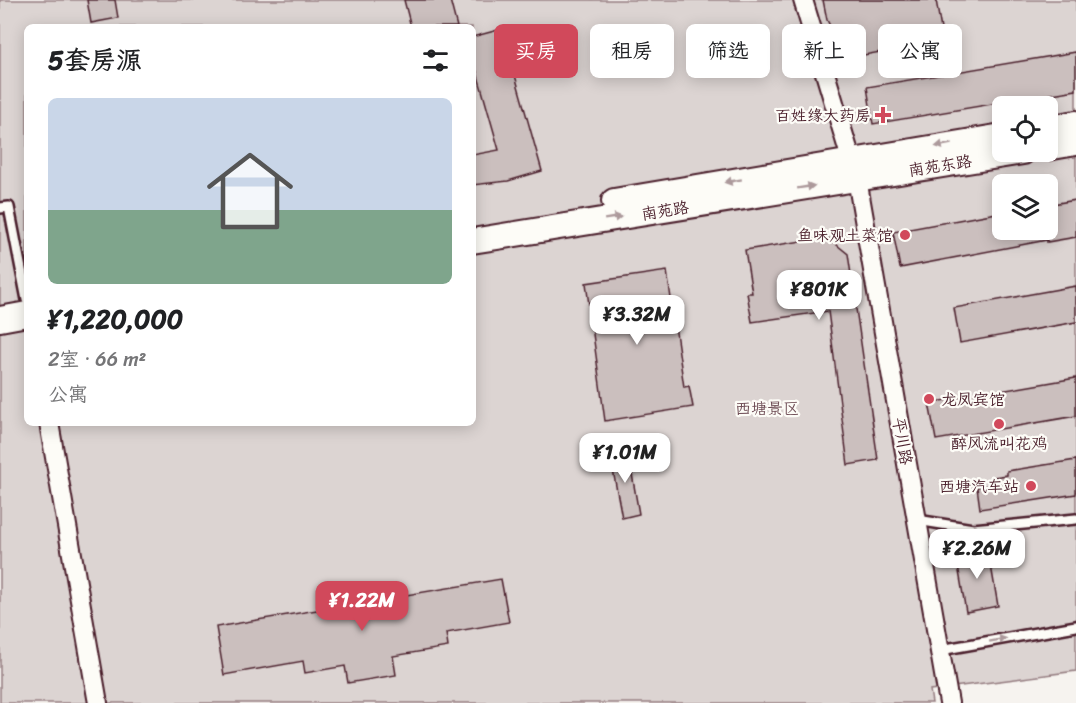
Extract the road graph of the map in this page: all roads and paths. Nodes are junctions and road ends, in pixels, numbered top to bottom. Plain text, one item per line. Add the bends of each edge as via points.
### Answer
1 (803, 0) edge
2 (1076, 123) edge
3 (1058, 126) edge
4 (992, 138) edge
5 (1076, 143) edge
6 (1058, 146) edge
7 (992, 155) edge
8 (855, 170) junction
9 (0, 208) edge
10 (476, 224) edge
11 (476, 240) edge
12 (24, 283) edge
13 (24, 298) edge
14 (0, 302) edge
15 (24, 315) edge
16 (0, 319) edge
17 (50, 426) edge
18 (1076, 519) edge
19 (917, 520) junction
20 (1076, 626) edge
21 (940, 650) junction
22 (99, 703) edge
23 (949, 703) edge

1 - 8 street, 平川路
2 - 3 main road
4 -> 8 main road, 南苑东路
5 - 6 main road
7 - 8 main road, 南苑东路
8 -> 10 main road, 南苑路
11 -> 8 main road, 南苑路
8 - 19 street, 平川路
9 - 12 lane via 9,207
13 - 14 main road
15 - 16 main road
17 - 22 street
18 - 19 lane via 973,529
19 - 21 street, 平川路
21 -> 20 lane
21 - 23 street, 平川路

